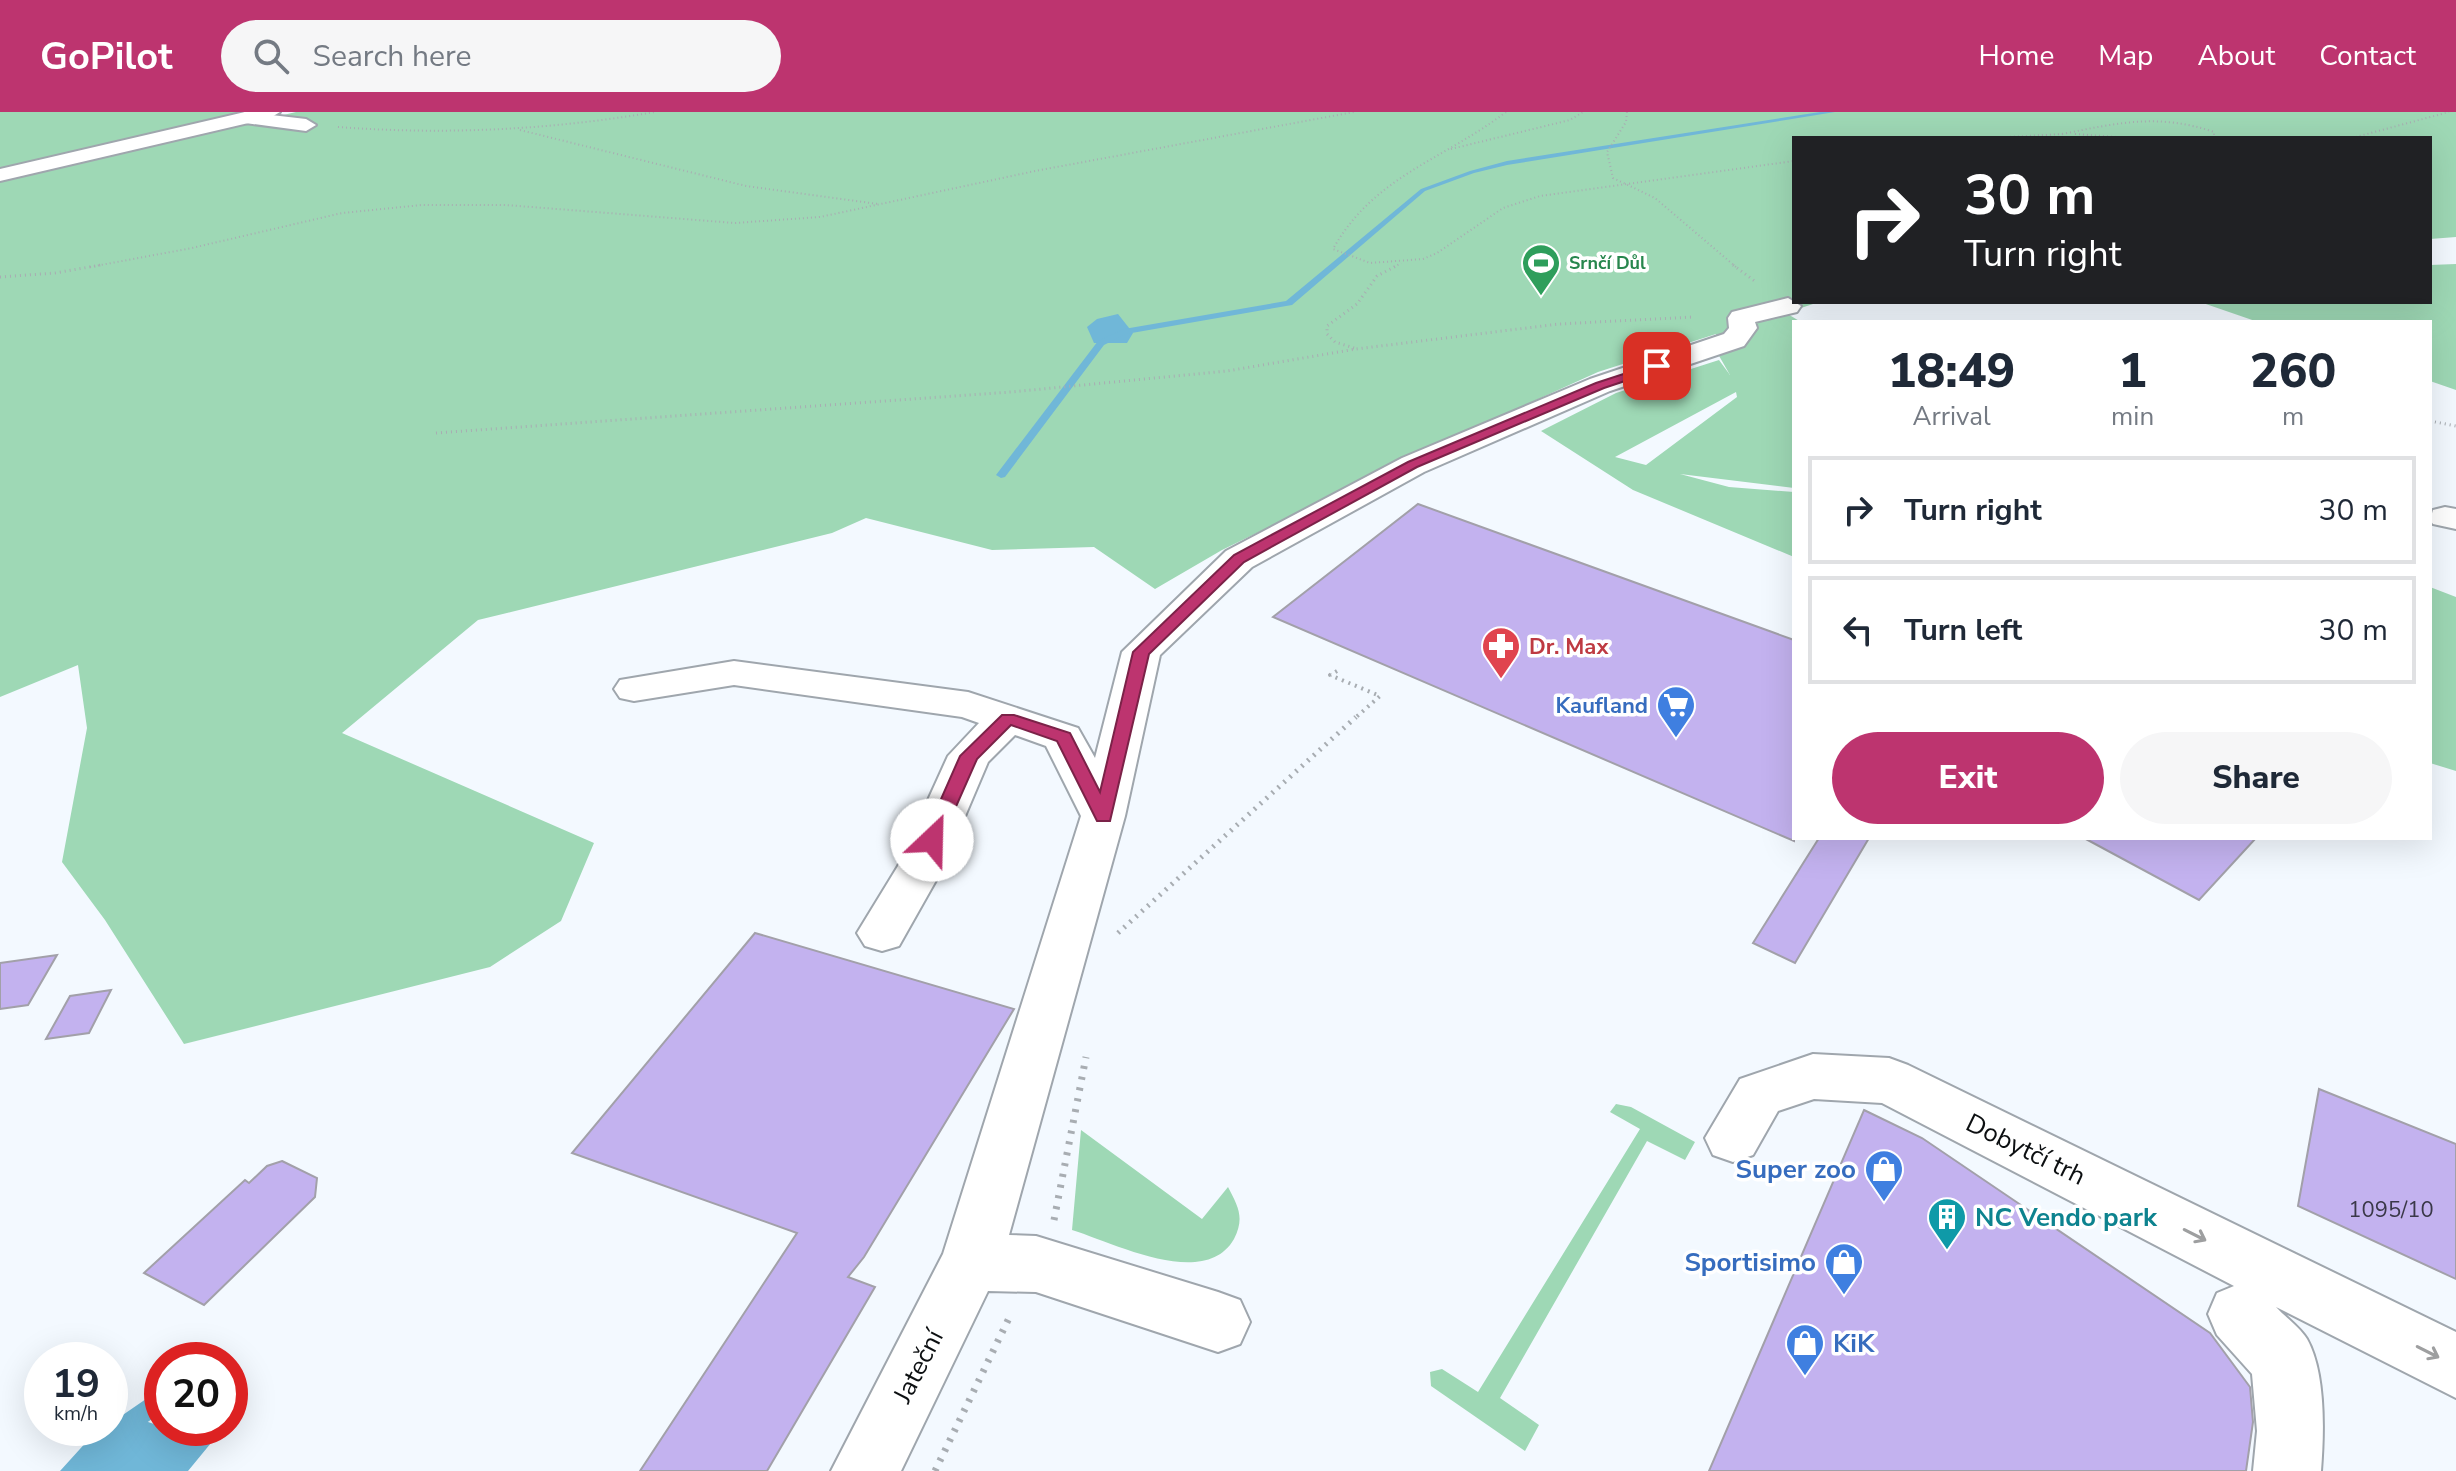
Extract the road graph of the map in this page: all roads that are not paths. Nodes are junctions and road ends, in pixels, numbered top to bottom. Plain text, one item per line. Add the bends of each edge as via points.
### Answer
1 (270, 112) edge
2 (245, 118) junction
3 (306, 125) road end
4 (0, 175) edge
5 (1788, 306) road end
6 (634, 689) dead end
7 (1008, 718) junction
8 (1103, 816) junction
9 (882, 933) dead end
10 (1733, 1138) dead end
11 (971, 1262) junction
12 (2239, 1314) dead end
13 (1218, 1322) dead end
14 (2456, 1366) edge
15 (865, 1471) edge
16 (2287, 1471) edge

1 - 2 main road
2 - 3 main road
2 - 4 main road
5 - 8 main road, Jateční via 1741,318 1743,328 1734,340 1600,385 1413,465 1239,559 1141,652
6 - 7 main road via 734,673 968,705
7 - 8 main road via 1063,737
7 - 9 main road via 969,756 920,868
8 - 11 main road, Jateční
10 -> 14 main road, Dobytčí trh via 1759,1095 1813,1076 1889,1081
11 - 13 main road via 1036,1264
11 - 15 main road, Jateční
12 - 16 main road via 2283,1360 2291,1431

